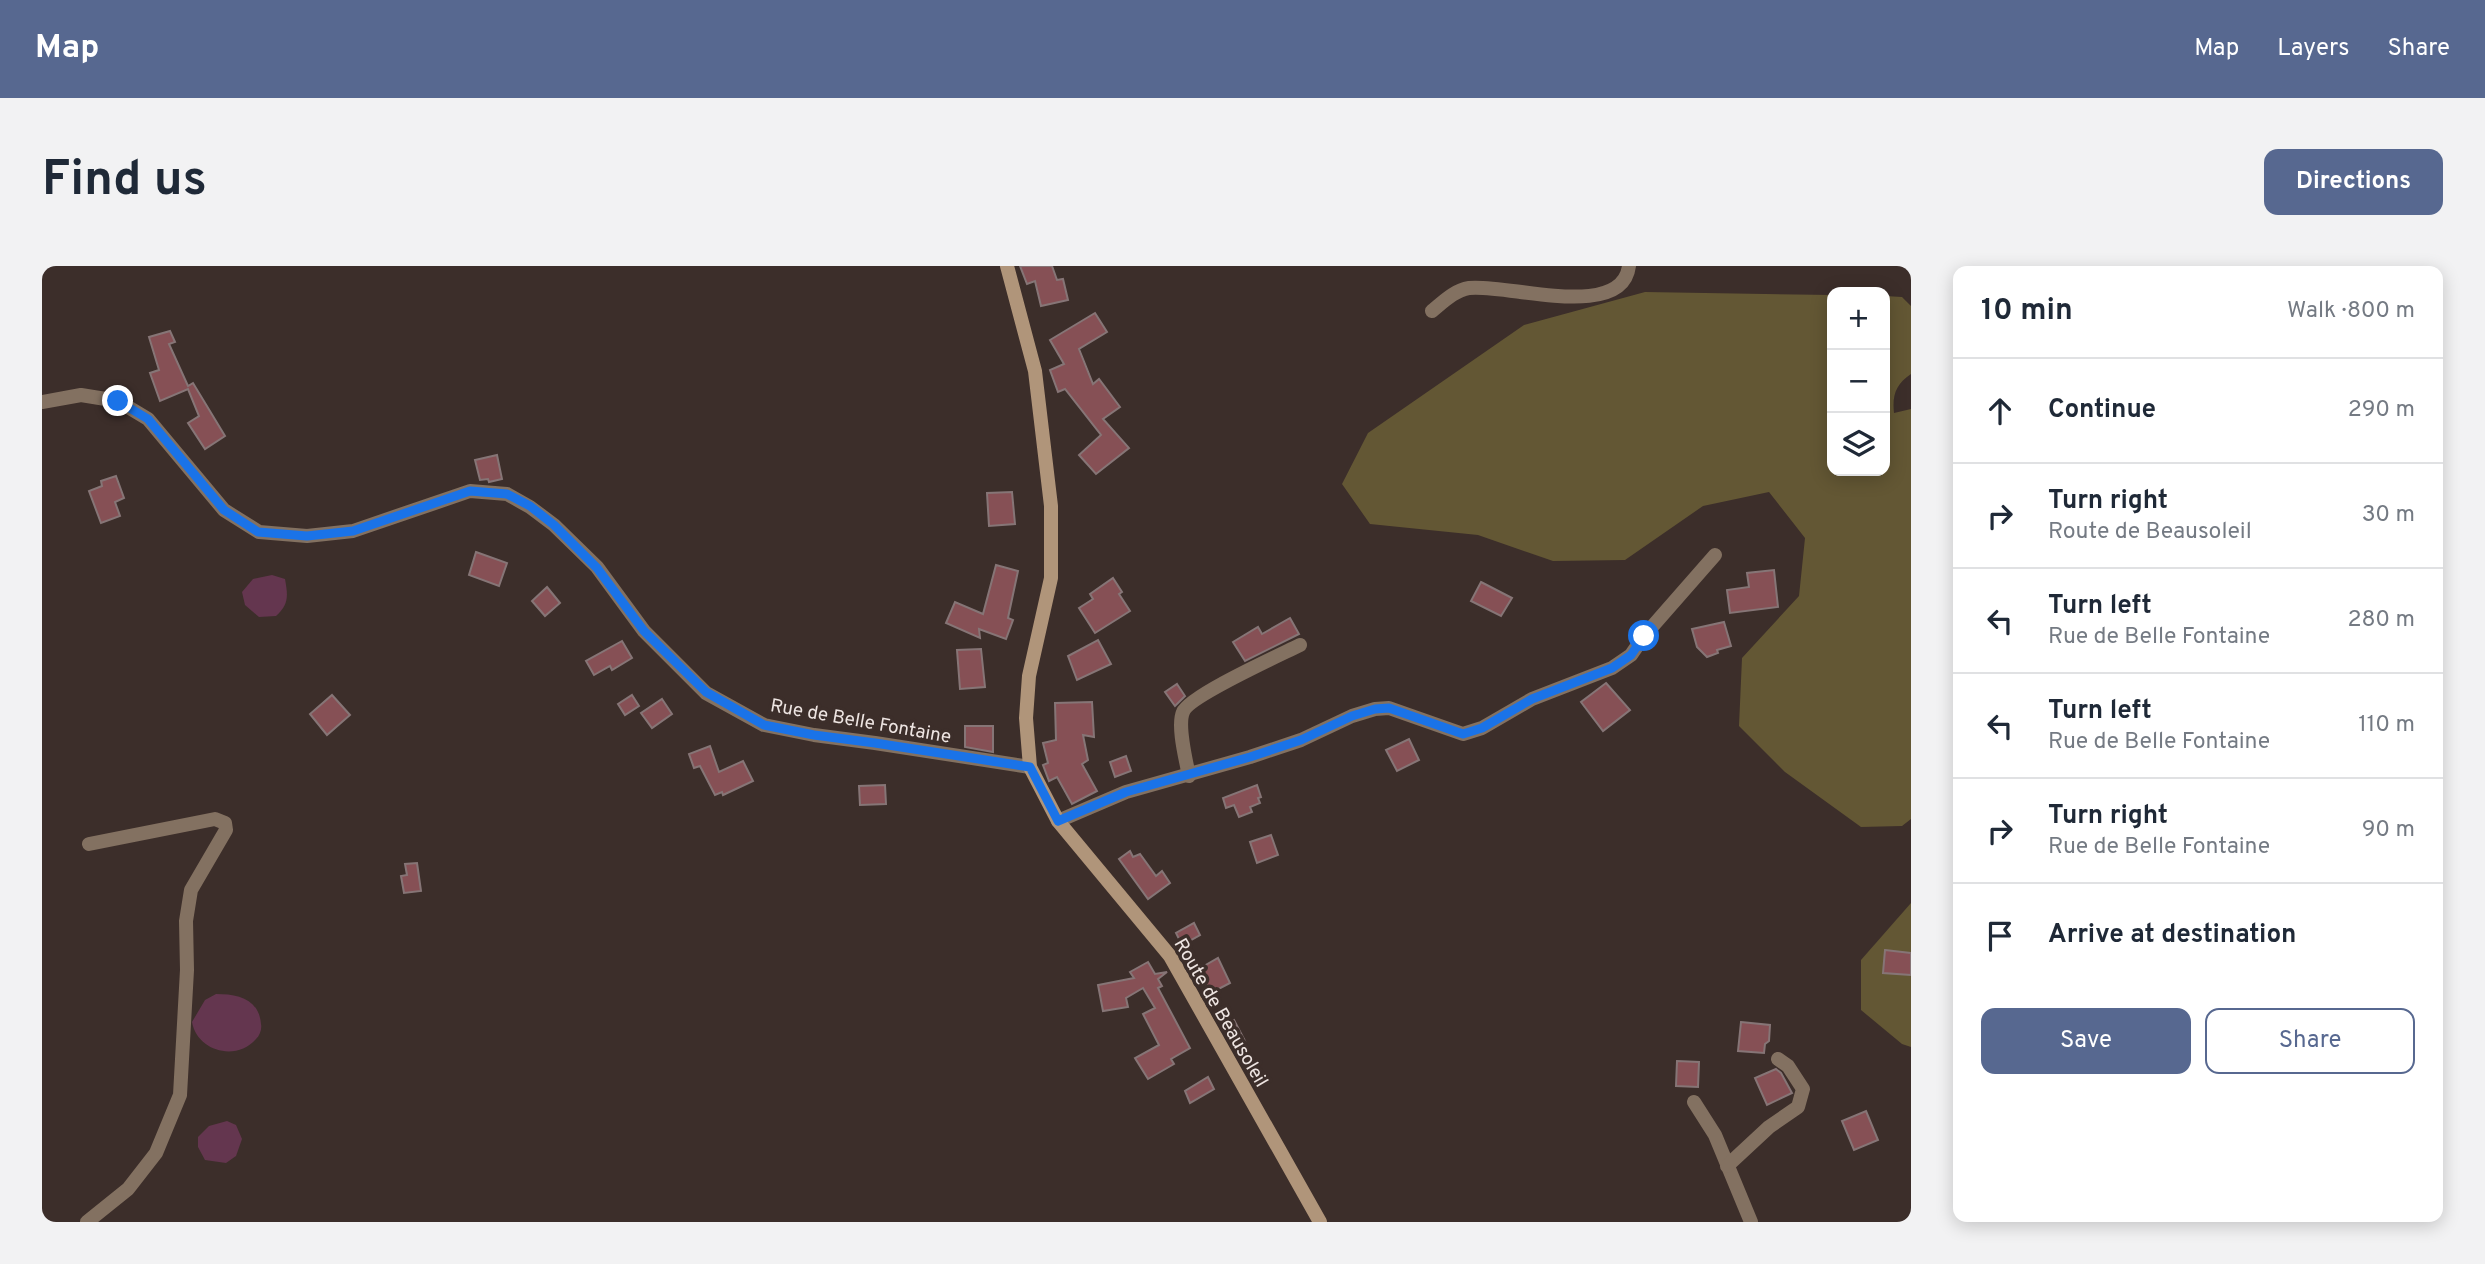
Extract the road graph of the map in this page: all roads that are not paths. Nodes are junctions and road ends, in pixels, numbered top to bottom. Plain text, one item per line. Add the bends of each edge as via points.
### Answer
1 (1007, 266) edge
2 (1629, 266) edge
3 (1432, 311) dead end
4 (42, 402) edge
5 (1715, 555) dead end
6 (1300, 645) dead end
7 (1030, 767) junction
8 (1189, 776) junction
9 (1058, 821) junction
10 (89, 844) dead end
11 (1779, 1059) dead end
12 (1693, 1102) dead end
13 (1727, 1167) junction
14 (87, 1222) edge
15 (1320, 1222) edge
16 (1751, 1222) edge

1 - 7 street, Route de Beausoleil via 1035,371 1051,506 1051,578 1029,676
2 - 3 street via 1628,277 1620,286 1597,295 1565,297 1467,288
4 - 7 street, Rue de Belle Fontaine via 80,395 118,401 148,419 224,510 258,532 307,536 353,531 470,491 507,494 554,525 597,568 644,631 706,692 764,725
5 - 8 street via 1631,655 1612,668 1532,699 1482,728 1463,734 1389,708 1375,709 1301,740
6 - 8 street via 1185,706 1181,720
7 - 9 street, Route de Beausoleil
8 - 9 street via 1126,792
9 - 15 street, Route de Beausoleil via 1170,956
10 - 14 street via 215,819 225,823 226,830 191,890 180,1095 156,1153 128,1189
11 - 13 street via 1803,1089 1798,1107
12 - 13 street via 1715,1135
13 - 16 street

